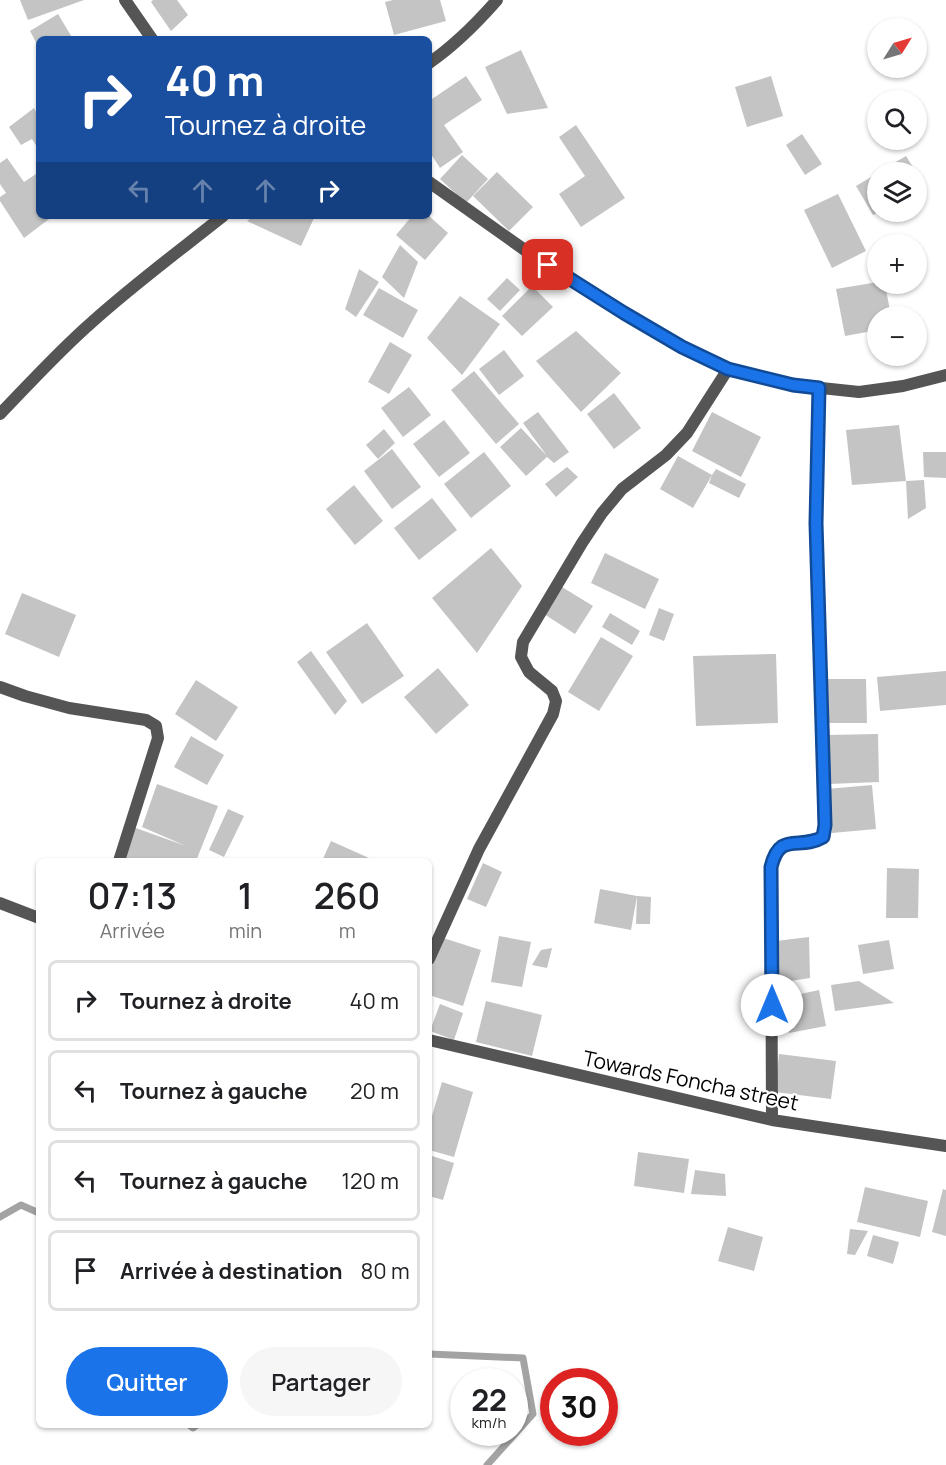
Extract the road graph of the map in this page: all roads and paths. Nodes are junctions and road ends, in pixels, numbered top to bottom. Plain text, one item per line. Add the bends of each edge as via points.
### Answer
1 (125, 0) edge
2 (497, 0) edge
3 (150, 36) edge
4 (432, 61) edge
5 (432, 184) edge
6 (219, 219) edge
7 (728, 369) junction
8 (946, 375) edge
9 (819, 388) junction
10 (0, 414) edge
11 (0, 687) edge
12 (119, 858) edge
13 (0, 903) edge
14 (36, 917) edge
15 (432, 952) edge
16 (432, 1041) edge
17 (772, 1120) junction
18 (946, 1146) edge

1 - 3 street
2 - 4 street via 474,26
5 - 7 street via 529,253 624,313
6 - 10 street via 91,323
7 - 9 street
7 - 15 street via 687,433 622,489 602,513 523,642 521,657 529,672 552,691 556,701 553,714 479,849
8 - 9 street via 859,392
9 - 17 street via 816,523 825,825 823,837 815,841 784,845 774,853 771,867
11 - 12 street via 69,708 146,720 156,726 158,738
13 - 14 street
16 - 17 street, Towards Foncha street
17 - 18 street, Towards Foncha street

